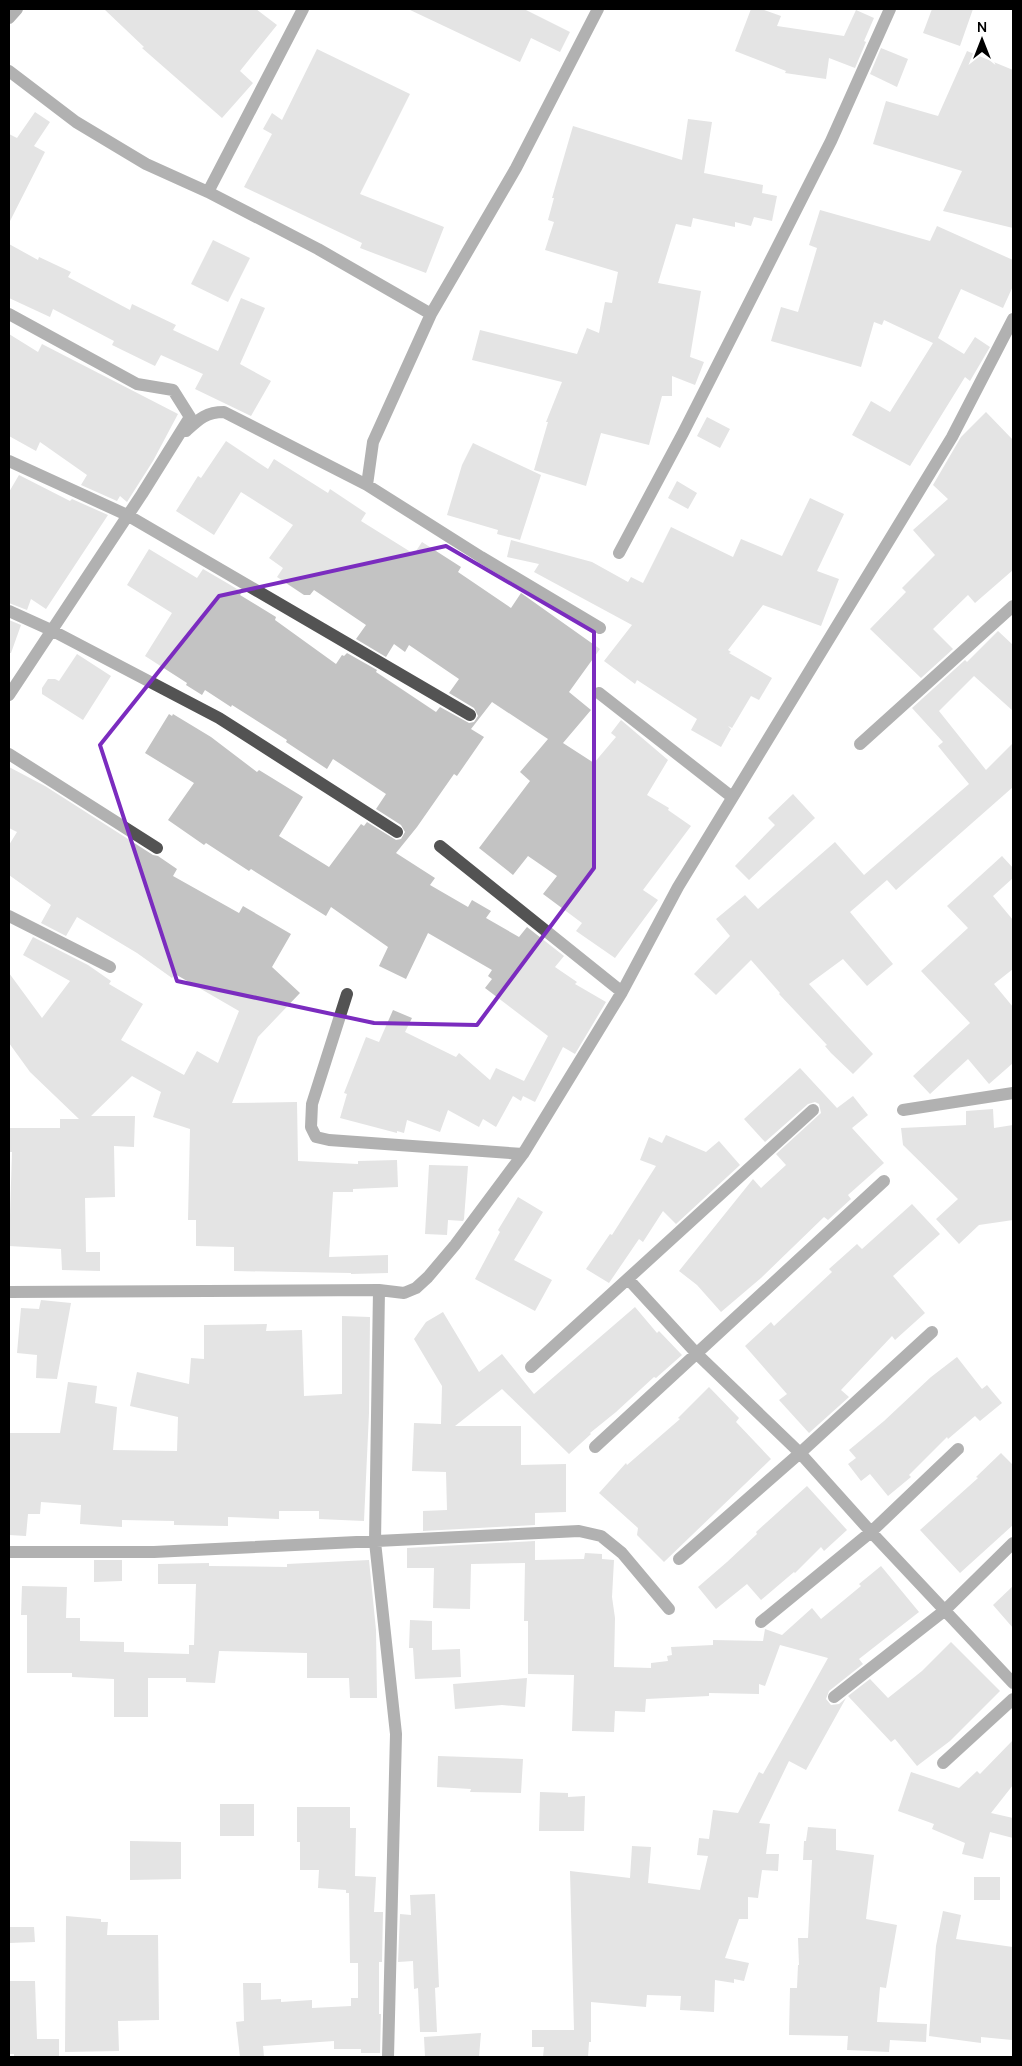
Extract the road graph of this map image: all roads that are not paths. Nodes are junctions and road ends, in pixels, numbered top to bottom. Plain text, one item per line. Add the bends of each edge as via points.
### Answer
1 (18, 9) edge
2 (303, 9) edge
3 (598, 9) edge
4 (890, 9) edge
5 (9, 18) edge
6 (9, 71) edge
7 (208, 192) junction
8 (9, 314) edge
9 (432, 314) junction
10 (1013, 319) edge
11 (169, 449) junction
12 (9, 461) edge
13 (367, 485) junction
14 (127, 515) junction
15 (619, 553) dead end
16 (1013, 606) edge
17 (9, 611) edge
18 (600, 628) dead end
19 (51, 630) junction
20 (599, 693) dead end
21 (9, 695) edge
22 (470, 715) dead end
23 (860, 744) dead end
24 (9, 754) edge
25 (732, 797) junction
26 (397, 832) dead end
27 (440, 846) dead end
28 (156, 848) dead end
29 (10, 920) edge
30 (110, 967) dead end
31 (622, 992) junction
32 (347, 994) dead end
33 (1013, 1093) edge
34 (812, 1110) dead end
35 (903, 1110) dead end
36 (523, 1154) junction
37 (884, 1182) dead end
38 (628, 1279) junction
39 (379, 1290) junction
40 (9, 1292) edge
41 (932, 1332) dead end
42 (697, 1354) junction
43 (531, 1368) dead end
44 (595, 1447) dead end
45 (958, 1449) dead end
46 (800, 1453) junction
47 (871, 1532) junction
48 (375, 1542) junction
49 (1013, 1543) edge
50 (9, 1552) edge
51 (679, 1559) dead end
52 (669, 1609) dead end
53 (944, 1611) junction
54 (760, 1622) dead end
55 (1013, 1683) edge
56 (834, 1697) dead end
57 (1013, 1699) edge
58 (943, 1764) dead end
59 (388, 2057) edge

1 - 5 street
2 - 7 street
3 - 9 street via 516,168
4 - 15 street via 831,141
6 - 7 street via 76,122 146,164
7 - 9 street via 318,249
8 - 11 street via 137,384 173,390 190,417
9 - 13 street via 373,442
10 - 25 street via 952,437
11 - 13 street via 201,417 212,412 224,412
11 - 14 street
12 - 14 street
13 - 18 street
14 - 19 street
14 - 22 street
16 - 23 street
17 - 19 street
19 - 21 street
19 - 26 street via 219,718
20 - 25 street
24 - 28 street
25 - 31 street via 678,887
27 - 31 street
29 - 30 street
31 - 36 street
32 - 36 street via 312,1104 311,1127 316,1137
33 - 35 street
34 - 38 street
36 - 39 street via 428,1278 404,1293
37 - 42 street
38 - 42 street
38 - 43 street
39 - 40 street
39 - 48 street
41 - 46 street
42 - 44 street
42 - 46 street
45 - 47 street
46 - 47 street
46 - 51 street
47 - 53 street
47 - 54 street
48 - 50 street via 154,1552
48 - 52 street via 579,1531 600,1536 622,1553
48 - 59 street via 396,1734
49 - 53 street
53 - 55 street
53 - 56 street
57 - 58 street

